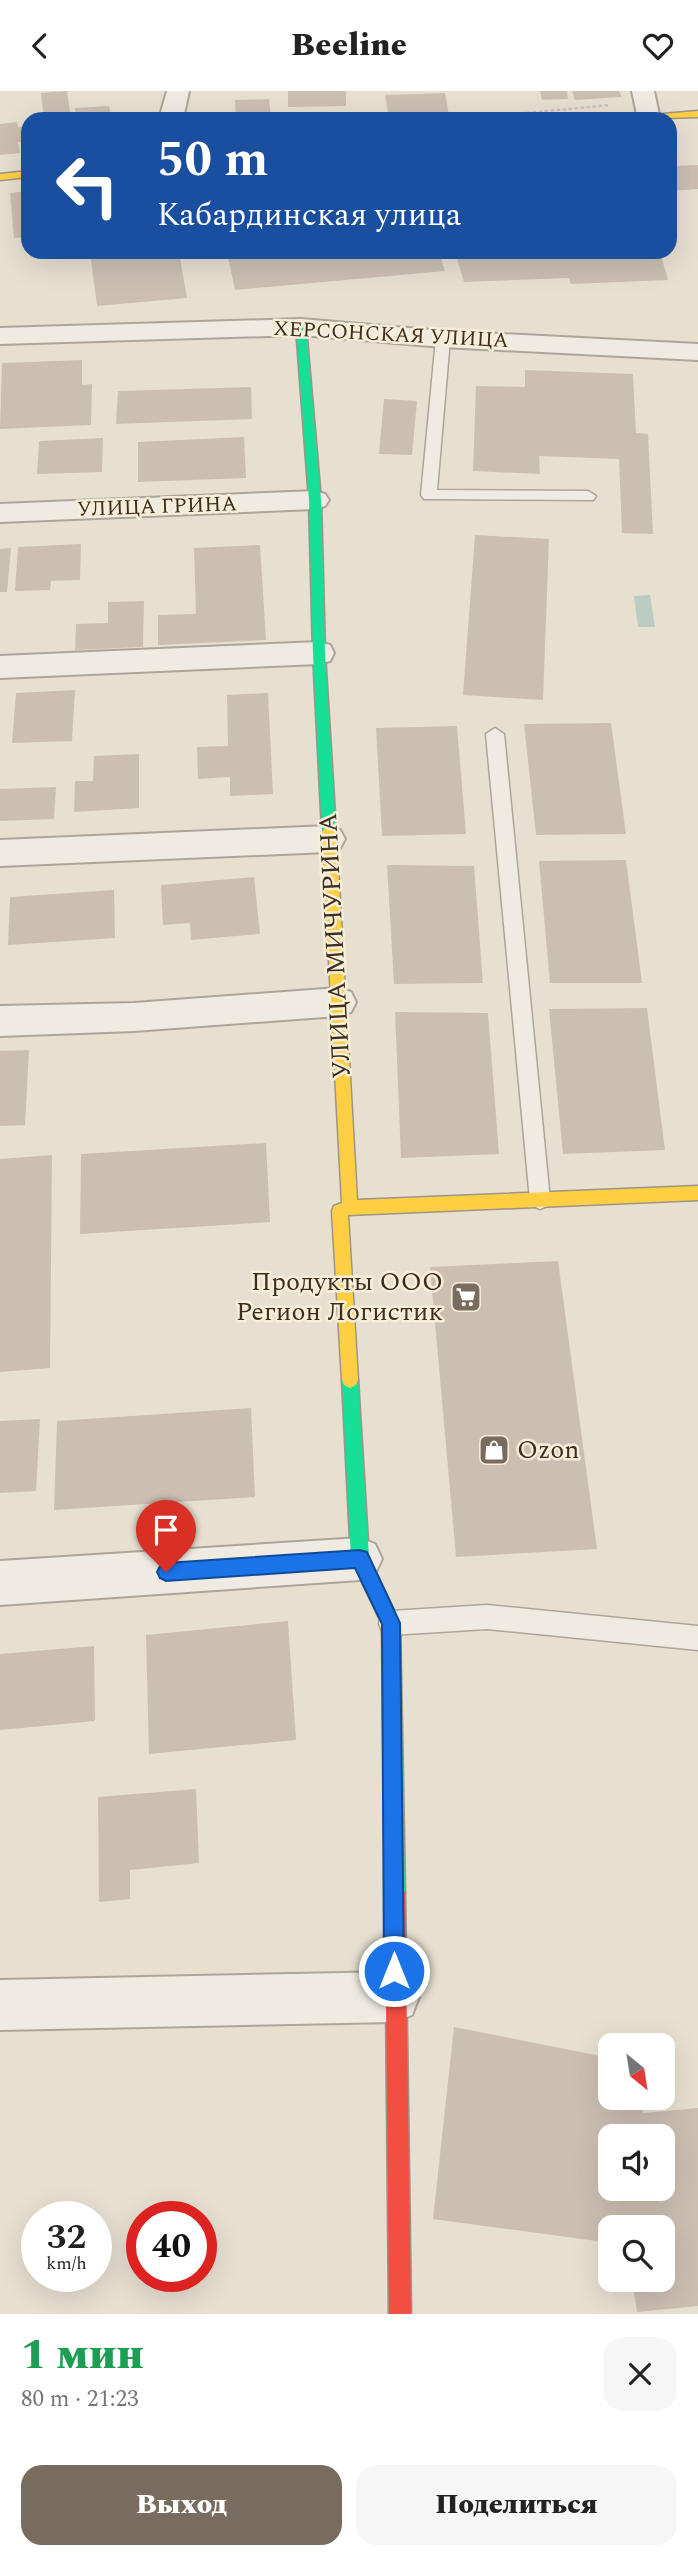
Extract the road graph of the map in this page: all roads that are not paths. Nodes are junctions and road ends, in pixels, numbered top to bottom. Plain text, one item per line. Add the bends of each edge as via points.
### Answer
1 (178, 91) edge
2 (644, 107) edge
3 (173, 112) edge
4 (698, 114) edge
5 (21, 175) edge
6 (0, 177) edge
7 (301, 327) junction
8 (0, 335) edge
9 (443, 339) junction
10 (698, 352) edge
11 (588, 496) dead end
12 (315, 500) junction
13 (0, 513) edge
14 (319, 653) junction
15 (0, 667) edge
16 (495, 734) dead end
17 (328, 839) junction
18 (0, 853) edge
19 (338, 1002) junction
20 (0, 1021) edge
21 (698, 1193) edge
22 (540, 1200) junction
23 (350, 1207) junction
24 (360, 1559) junction
25 (0, 1583) edge
26 (391, 1623) junction
27 (698, 1637) edge
28 (394, 1997) junction
29 (0, 2005) edge
30 (400, 2314) edge

1 - 3 street
2 - 4 street
5 - 6 street
7 - 8 street, ХЕРСОНСКАЯ УЛИЦА
7 - 9 street, ХЕРСОНСКАЯ УЛИЦА
7 - 12 street, УЛИЦА МИЧУРИНА
9 - 10 street, ХЕРСОНСКАЯ УЛИЦА
9 - 11 lane via 429,495
12 - 13 street, УЛИЦА ГРИНА
12 - 14 street, УЛИЦА МИЧУРИНА
14 - 15 street
14 - 17 street, УЛИЦА МИЧУРИНА
16 - 22 lane
17 - 18 street
17 - 19 street, УЛИЦА МИЧУРИНА
19 - 20 street via 134,1017
19 - 23 street, УЛИЦА МИЧУРИНА
21 - 22 street
22 - 23 street
23 - 24 street, УЛИЦА МИЧУРИНА via 340,1211
24 - 25 street
24 - 26 street
26 - 27 lane via 487,1617
26 - 28 street
28 - 29 street
28 - 30 street

